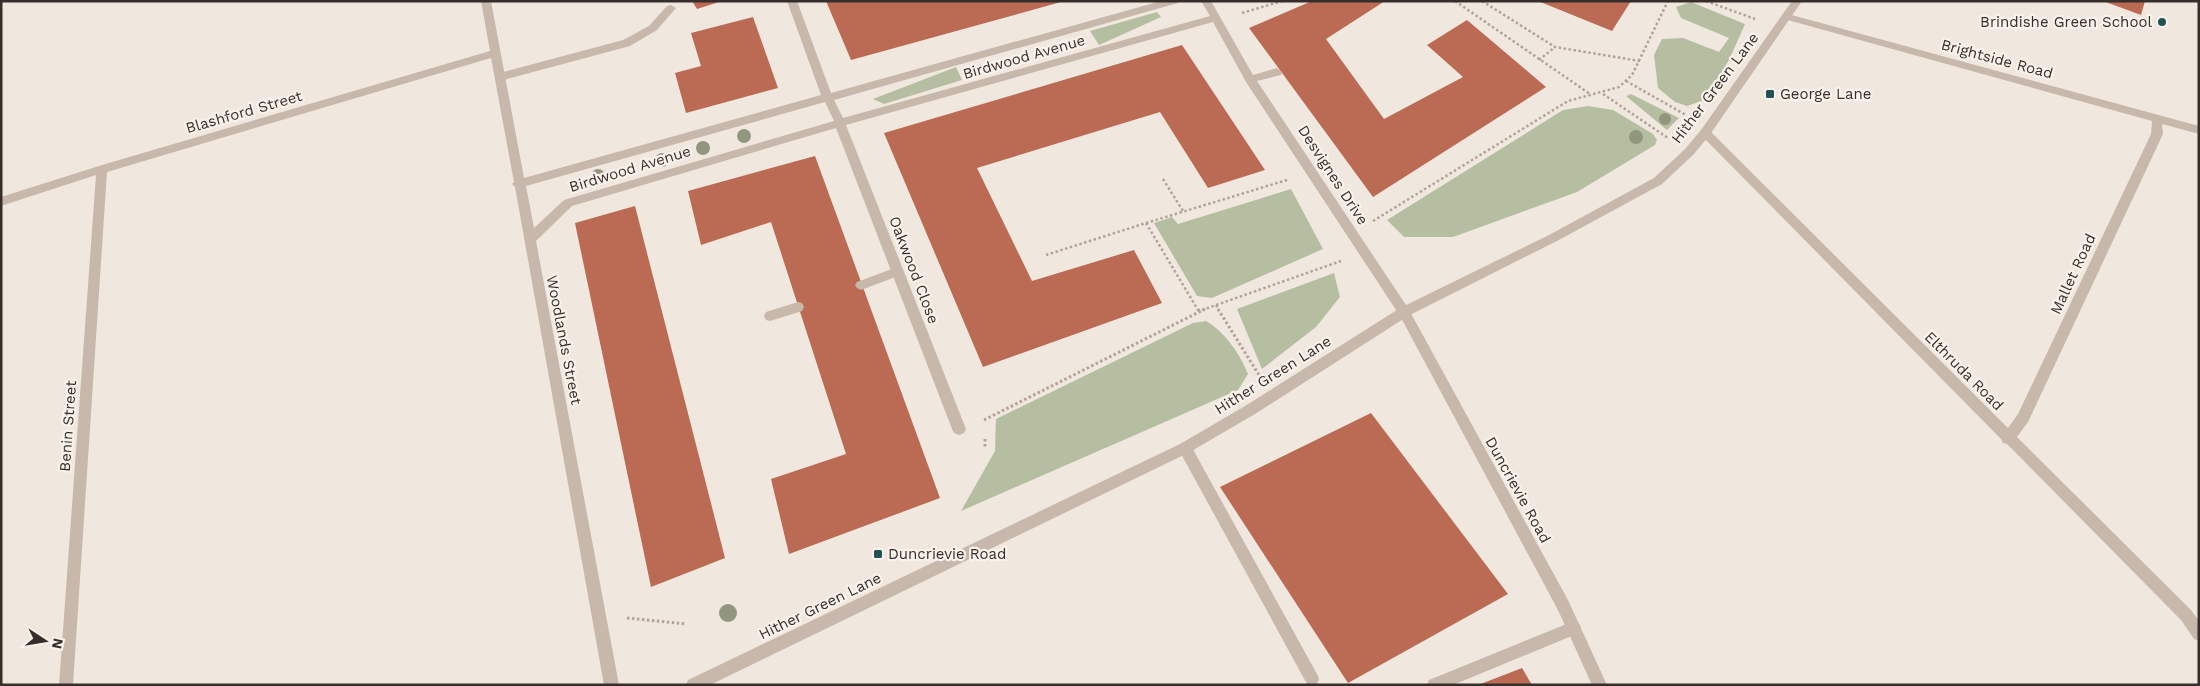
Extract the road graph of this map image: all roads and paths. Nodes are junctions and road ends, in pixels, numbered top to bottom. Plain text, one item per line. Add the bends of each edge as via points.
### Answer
1 (486, 1) edge
2 (792, 1) edge
3 (1174, 1) edge
4 (1206, 1) edge
5 (1282, 1) edge
6 (1455, 1) edge
7 (1482, 1) edge
8 (1668, 1) edge
9 (1706, 1) edge
10 (1797, 1) edge
11 (671, 8) dead end
12 (1788, 17) junction
13 (1216, 18) junction
14 (1780, 28) junction
15 (1555, 47) junction
16 (496, 53) junction
17 (1539, 60) junction
18 (1640, 61) junction
19 (1277, 72) dead end
20 (500, 77) junction
21 (1250, 79) junction
22 (1626, 81) junction
23 (1603, 93) junction
24 (1590, 94) junction
25 (827, 96) junction
26 (2158, 120) junction
27 (840, 123) junction
28 (1707, 130) junction
29 (2199, 130) edge
30 (1689, 152) junction
31 (102, 169) junction
32 (1311, 172) junction
33 (1163, 179) dead end
34 (518, 184) junction
35 (1, 202) edge
36 (1183, 211) junction
37 (1378, 218) dead end
38 (1146, 223) junction
39 (528, 240) junction
40 (1365, 253) junction
41 (1046, 255) dead end
42 (897, 272) junction
43 (861, 285) dead end
44 (1216, 305) junction
45 (798, 307) dead end
46 (1199, 311) junction
47 (1404, 312) junction
48 (770, 316) dead end
49 (1272, 396) junction
50 (985, 428) dead end
51 (959, 429) dead end
52 (985, 438) dead end
53 (2008, 439) junction
54 (986, 447) dead end
55 (1185, 448) junction
56 (599, 615) junction
57 (686, 624) dead end
58 (1574, 628) junction
59 (2199, 634) edge
60 (1309, 683) edge
61 (66, 685) edge
62 (612, 685) edge
63 (693, 685) edge
64 (1434, 685) edge
65 (1600, 685) edge

1 - 16 street, Woodlands Street
2 - 25 street
3 - 25 street, Birdwood Avenue
4 - 13 street, Desvignes Drive
5 - 13 path via 1250,12
6 - 17 path
7 - 15 path
8 - 18 path
9 - 14 path
10 - 12 street, Hither Green Lane
11 - 20 street via 653,28 626,43
12 - 14 street, Hither Green Lane
12 - 26 street, Brightside Road
13 - 21 street, Desvignes Drive
13 - 27 street, Birdwood Avenue
14 - 28 street, Hither Green Lane
15 - 17 path
15 - 18 path
16 - 20 street, Woodlands Street
16 - 31 street, Blashford Street
17 - 24 path
18 - 22 path
19 - 21 street
20 - 34 street, Woodlands Street
21 - 32 street, Desvignes Drive
22 - 23 path
22 - 28 path
23 - 24 path
23 - 30 path
24 - 37 path via 1568,101
25 - 27 street
25 - 34 street, Birdwood Avenue
26 - 29 street, Brightside Road
26 - 53 street, Mallet Road via 2157,134 2023,418
27 - 39 street, Birdwood Avenue via 568,202
27 - 42 street, Oakwood Close
28 - 30 street, Hither Green Lane
28 - 53 street, Elthruda Road
30 - 47 street, Hither Green Lane via 1658,181 1553,238
31 - 35 street, Blashford Street
31 - 61 street, Benin Street
32 - 36 path
32 - 40 street, Desvignes Drive
33 - 36 path
34 - 39 street, Woodlands Street
36 - 38 path
38 - 41 path
38 - 46 path
39 - 56 street, Woodlands Street
40 - 44 path
40 - 47 street, Desvignes Drive
42 - 43 street
42 - 51 street, Oakwood Close
44 - 46 path
44 - 49 path
45 - 48 street
46 - 50 path via 984,419
47 - 49 street, Hither Green Lane
47 - 58 street, Duncrievie Road
49 - 55 street, Hither Green Lane
52 - 54 path
53 - 59 street, Elthruda Road via 2186,615
55 - 60 street
55 - 63 street, Hither Green Lane
56 - 57 path
56 - 62 street, Woodlands Street
58 - 64 street
58 - 65 street, Duncrievie Road

